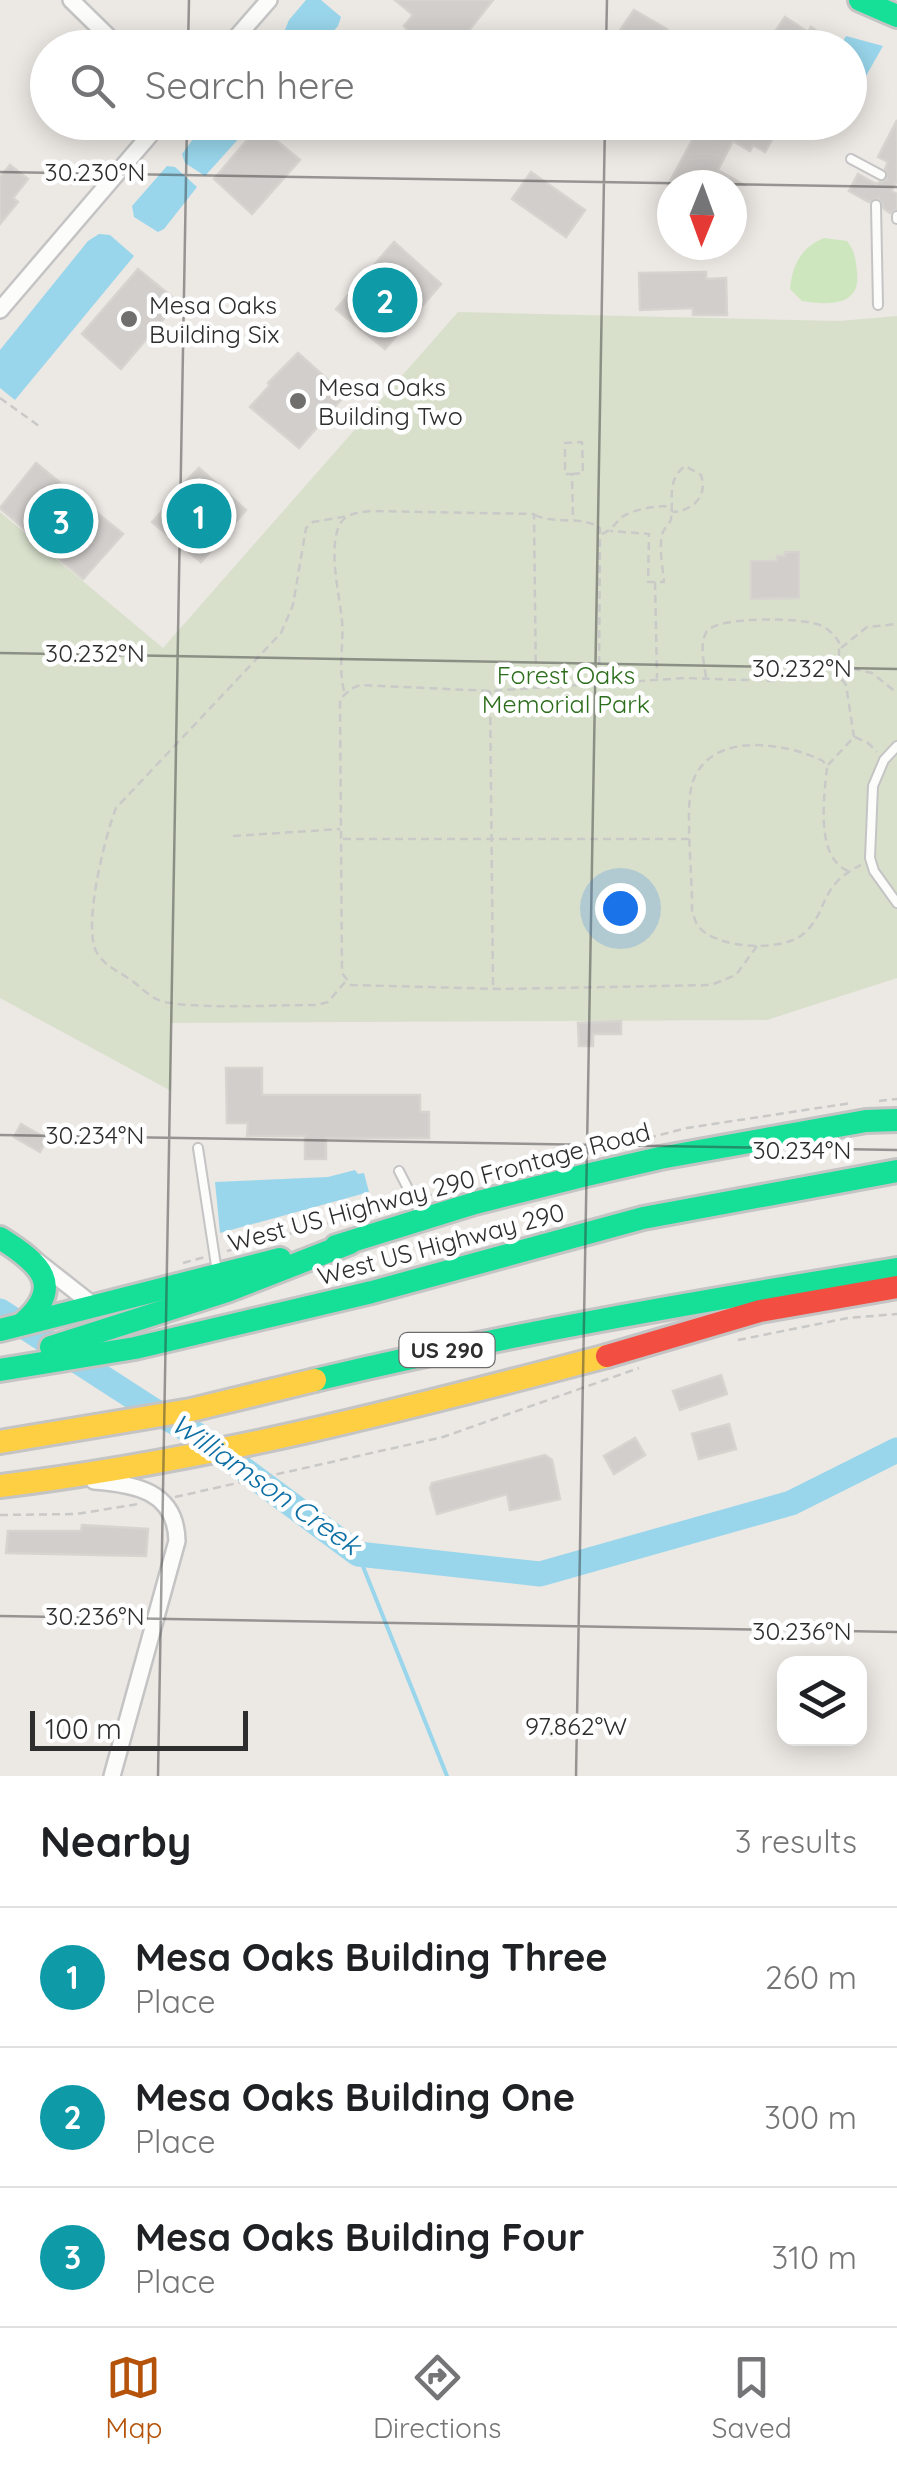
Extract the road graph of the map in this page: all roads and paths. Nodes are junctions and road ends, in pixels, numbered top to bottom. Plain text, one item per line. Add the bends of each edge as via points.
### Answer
1 (70, 0) edge
2 (269, 0) edge
3 (860, 0) edge
4 (897, 16) edge
5 (101, 30) edge
6 (243, 30) edge
7 (146, 140) edge
8 (881, 175) dead end
9 (869, 180) dead end
10 (876, 205) dead end
11 (878, 305) dead end
12 (0, 310) edge
13 (0, 398) edge
14 (39, 426) dead end
15 (572, 474) junction
16 (670, 510) junction
17 (534, 514) junction
18 (348, 516) junction
19 (573, 521) junction
20 (610, 531) junction
21 (602, 534) junction
22 (655, 582) junction
23 (897, 624) edge
24 (840, 650) junction
25 (838, 665) junction
26 (839, 676) junction
27 (706, 679) junction
28 (657, 680) junction
29 (599, 684) junction
30 (536, 688) junction
31 (490, 691) junction
32 (897, 692) edge
33 (344, 693) junction
34 (854, 737) junction
35 (897, 746) edge
36 (884, 760) junction
37 (827, 768) junction
38 (341, 829) junction
39 (233, 836) dead end
40 (341, 839) junction
41 (492, 839) junction
42 (691, 839) junction
43 (897, 903) edge
44 (757, 946) junction
45 (346, 981) junction
46 (493, 989) junction
47 (897, 1099) edge
48 (880, 1100) dead end
49 (863, 1102) dead end
50 (897, 1120) edge
51 (198, 1148) dead end
52 (399, 1170) dead end
53 (897, 1170) edge
54 (482, 1181) dead end
55 (465, 1186) dead end
56 (419, 1209) junction
57 (0, 1238) edge
58 (350, 1243) junction
59 (34, 1260) junction
60 (215, 1264) junction
61 (176, 1265) dead end
62 (897, 1268) edge
63 (897, 1286) edge
64 (92, 1305) junction
65 (897, 1314) edge
66 (11, 1327) edge
67 (734, 1340) dead end
68 (644, 1356) junction
69 (0, 1367) edge
70 (0, 1442) edge
71 (55, 1480) junction
72 (0, 1486) edge
73 (160, 1500) junction
74 (0, 1514) edge
75 (112, 1776) edge

1 - 5 street
2 - 6 street
3 - 4 main road
7 - 12 street
8 - 9 lane via 851,159
10 - 11 lane
13 - 14 path
15 - 15 path via 566,474 564,443 582,442 583,473
15 - 19 path
16 - 16 path via 679,512 700,498 704,482 696,470 679,470
16 - 20 path via 641,510
16 - 22 path via 663,531 664,582
17 - 18 path
17 - 19 path
17 - 30 path
18 - 33 path via 336,544
18 - 45 path via 306,528 293,606 281,633 116,808 92,905 98,955 144,994 169,1003 317,1005 336,996
19 - 21 path via 594,523
20 - 21 path
20 - 22 path via 649,534 648,582
21 - 29 path
22 - 28 path
23 - 24 path via 867,627
24 - 25 path
24 - 27 path via 833,634 808,622 712,626 703,639
25 - 26 path
25 - 32 path via 872,673
26 - 27 path
26 - 34 path
27 - 28 path
28 - 29 path
29 - 30 path
30 - 31 path
31 - 33 path via 360,685
31 - 41 path
33 - 38 path via 338,710
34 - 36 path
34 - 37 path
35 - 36 lane
36 - 43 lane via 872,786 870,858
37 - 42 path via 808,753 766,745 721,754 693,781
37 - 44 path via 826,841 832,860 848,870 836,878 800,937
38 - 39 path
38 - 40 path
40 - 41 path
40 - 45 path
41 - 42 path
41 - 46 path
42 - 44 path via 698,926 722,941
44 - 46 path via 736,975 711,986
45 - 46 path
47 - 48 path
49 - 54 path via 688,1128
50 - 56 main road, West US Highway 290 Frontage Road via 660,1158
51 - 60 lane
52 - 56 lane
53 - 69 main road, West US Highway 290 via 643,1218 154,1344
55 - 56 path
56 - 58 main road, West US Highway 290 Frontage Road
56 - 60 path
57 - 59 main road
58 - 60 main road, West US Highway 290 Frontage Road
58 - 69 main road
59 - 64 street
59 - 66 main road via 43,1276 44,1302
60 - 61 path
60 - 64 main road, West US Highway 290 Frontage Road
62 - 70 main road, US 290 via 403,1359 192,1410
63 - 68 main road via 760,1311
64 - 66 main road, West US Highway 290 Frontage Road
65 - 67 path
68 - 71 main road via 299,1434
68 - 73 path via 443,1438
71 - 72 main road
71 - 73 street via 117,1482
73 - 74 path via 77,1514
73 - 75 street via 172,1512 177,1541

